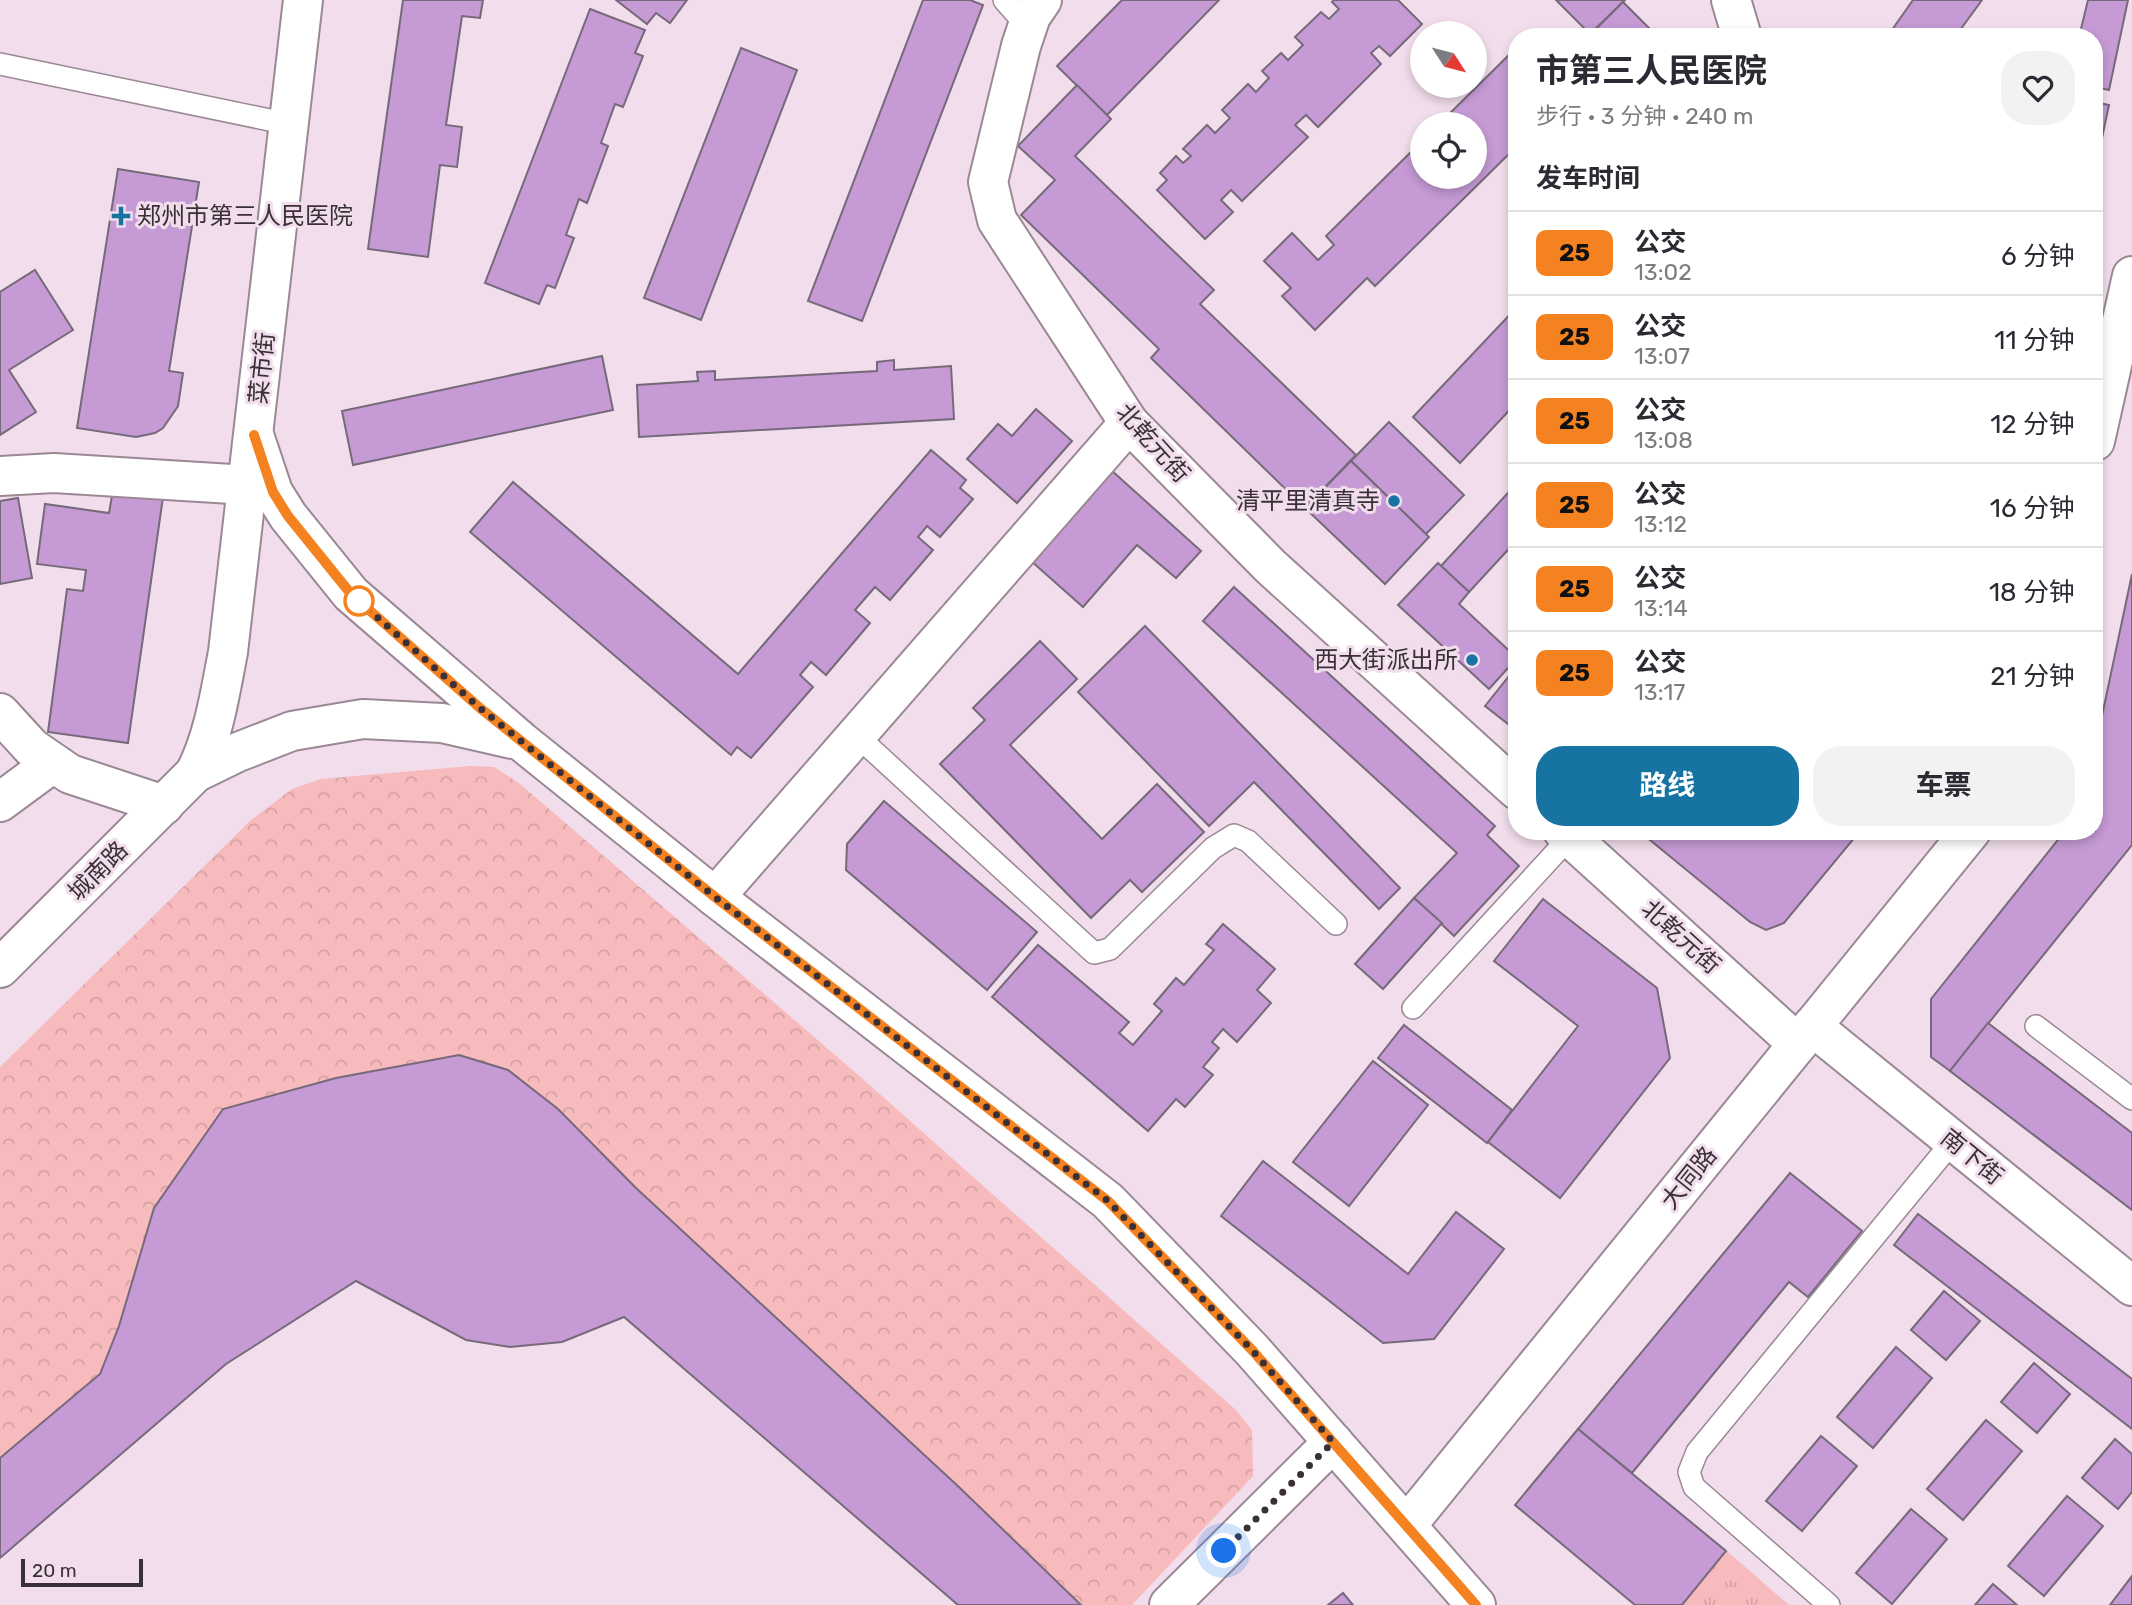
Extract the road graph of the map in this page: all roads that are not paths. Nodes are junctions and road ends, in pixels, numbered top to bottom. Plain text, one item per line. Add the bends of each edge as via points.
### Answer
1 (303, 0) edge
2 (1731, 0) edge
3 (1025, 9) edge
4 (1739, 28) edge
5 (0, 64) edge
6 (289, 124) junction
7 (2132, 276) edge
8 (2111, 382) edge
9 (2103, 412) edge
10 (1129, 423) junction
11 (254, 435) junction
12 (0, 476) edge
13 (248, 485) junction
14 (0, 713) edge
15 (856, 735) junction
16 (521, 741) junction
17 (53, 763) junction
18 (195, 773) junction
19 (1508, 782) edge
20 (0, 802) edge
21 (164, 805) junction
22 (1562, 840) edge
23 (1574, 840) edge
24 (1964, 840) edge
25 (715, 897) junction
26 (1336, 923) dead end
27 (0, 968) edge
28 (1413, 1007) dead end
29 (2036, 1026) dead end
30 (1805, 1035) junction
31 (2132, 1099) edge
32 (1952, 1141) junction
33 (2132, 1286) edge
34 (1333, 1442) junction
35 (1406, 1525) junction
36 (1169, 1605) edge
37 (1476, 1605) edge
38 (1829, 1605) edge

1 - 6 street, 菜市街
2 - 4 street
3 - 10 street, 北乾元街 via 1021,46 988,182 997,220
5 - 6 lane
6 - 11 street, 菜市街
7 - 8 street
8 - 9 street
10 - 15 street
10 - 19 street, 北乾元街 via 1270,566
11 - 13 street, 菜市街
11 - 16 street via 273,492 351,594
12 - 13 street via 54,473
13 - 18 street, 菜市街 via 228,652 215,720
14 - 17 street
15 - 25 street
15 - 26 lane via 1094,953 1110,949 1213,848 1234,835 1248,841
16 - 18 street via 442,723 363,719 292,731
16 - 25 street
17 - 20 street
17 - 21 street via 70,774
18 - 21 street, 城南路
21 - 27 street, 城南路
22 - 28 lane
23 - 30 street, 北乾元街
24 - 30 street, 大同路
25 - 34 street via 1108,1201 1252,1350
29 - 31 lane
30 - 32 street, 南下街
30 - 35 street, 大同路
32 - 33 street, 南下街
32 - 38 lane via 1697,1451 1689,1472 1695,1488
34 - 35 street
34 - 36 street
35 - 37 street

